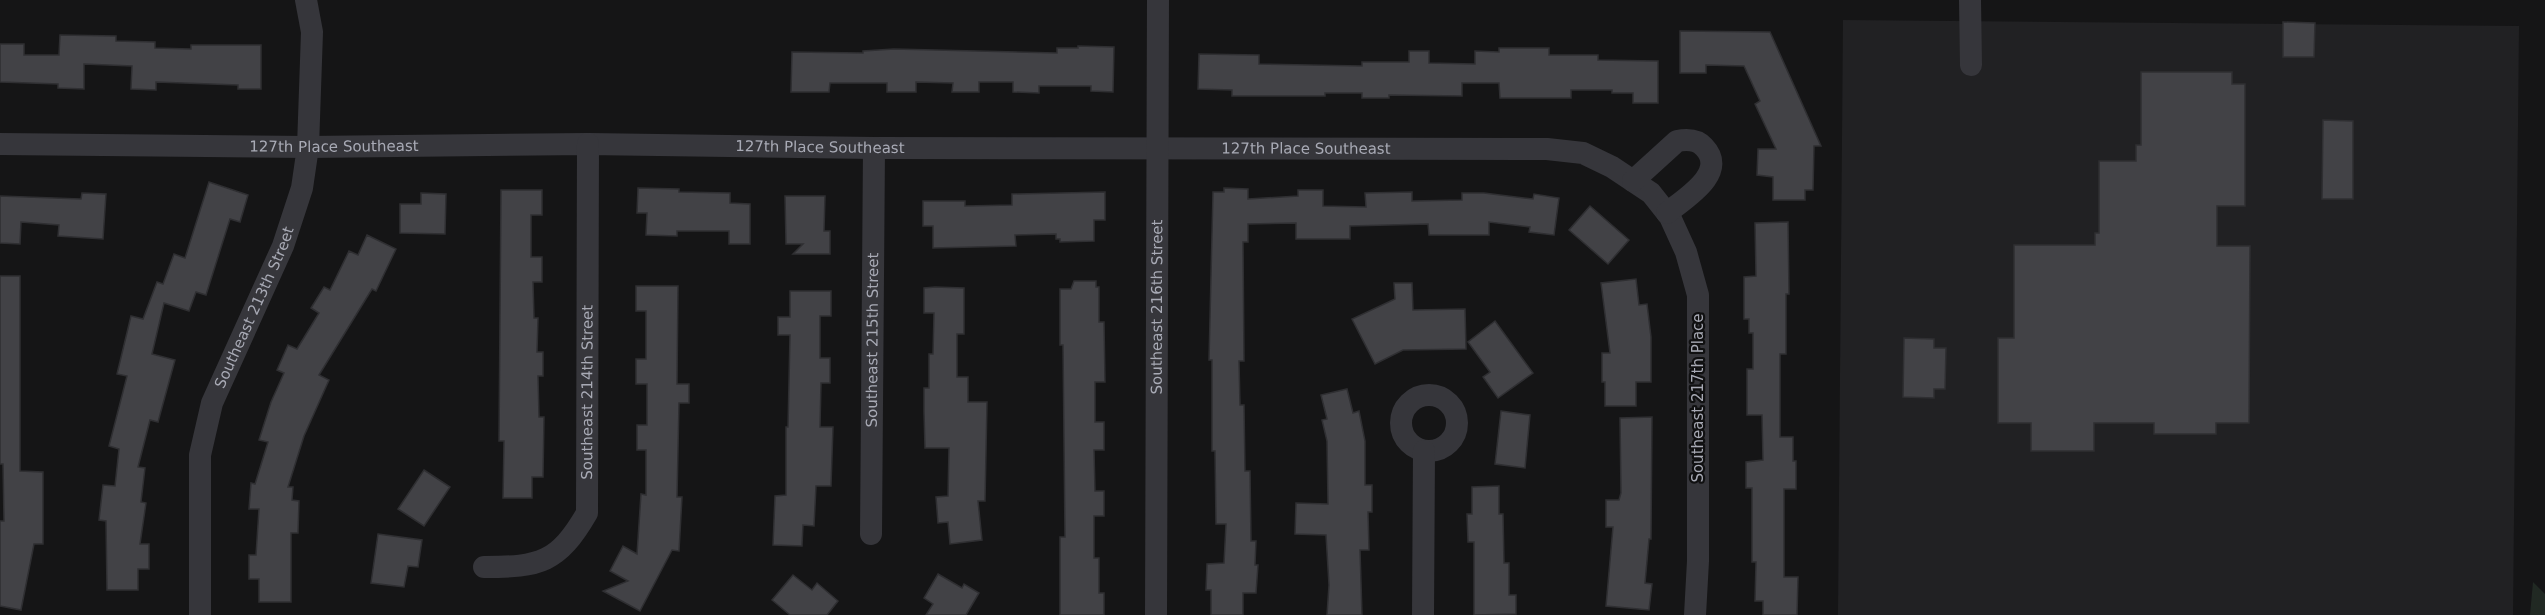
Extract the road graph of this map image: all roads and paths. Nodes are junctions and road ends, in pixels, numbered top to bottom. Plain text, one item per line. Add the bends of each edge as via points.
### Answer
1 (306, 0) edge
2 (1158, 0) edge
3 (1970, 0) edge
4 (1971, 65) dead end
5 (0, 144) edge
6 (588, 144) junction
7 (308, 147) junction
8 (874, 148) junction
9 (1157, 148) junction
10 (1642, 187) junction
11 (1667, 213) junction
12 (1424, 451) dead end
13 (871, 534) dead end
14 (483, 567) dead end
15 (200, 615) edge
16 (1156, 615) edge
17 (1423, 615) edge
18 (1695, 615) edge

1 - 7 street, Southeast 213th Street via 312,32
2 - 9 street, Southeast 216th Street
3 - 4 street
5 - 7 street, 127th Place Southeast
6 - 7 street, 127th Place Southeast
6 - 8 street, 127th Place Southeast
6 - 14 street, Southeast 214th Street via 587,513 572,539 554,556 520,567
7 - 15 street, Southeast 213th Street via 302,188 283,246 209,413 200,455
8 - 9 street, 127th Place Southeast
8 - 13 street, Southeast 215th Street
9 - 10 street, 127th Place Southeast via 1547,149 1583,153 1612,166
9 - 16 street, Southeast 216th Street
10 - 11 street, Southeast 217th Place
10 - 11 street via 1677,141 1696,141 1704,147 1711,165 1709,174
11 - 18 street, Southeast 217th Place via 1686,252 1698,295
12 - 17 street

